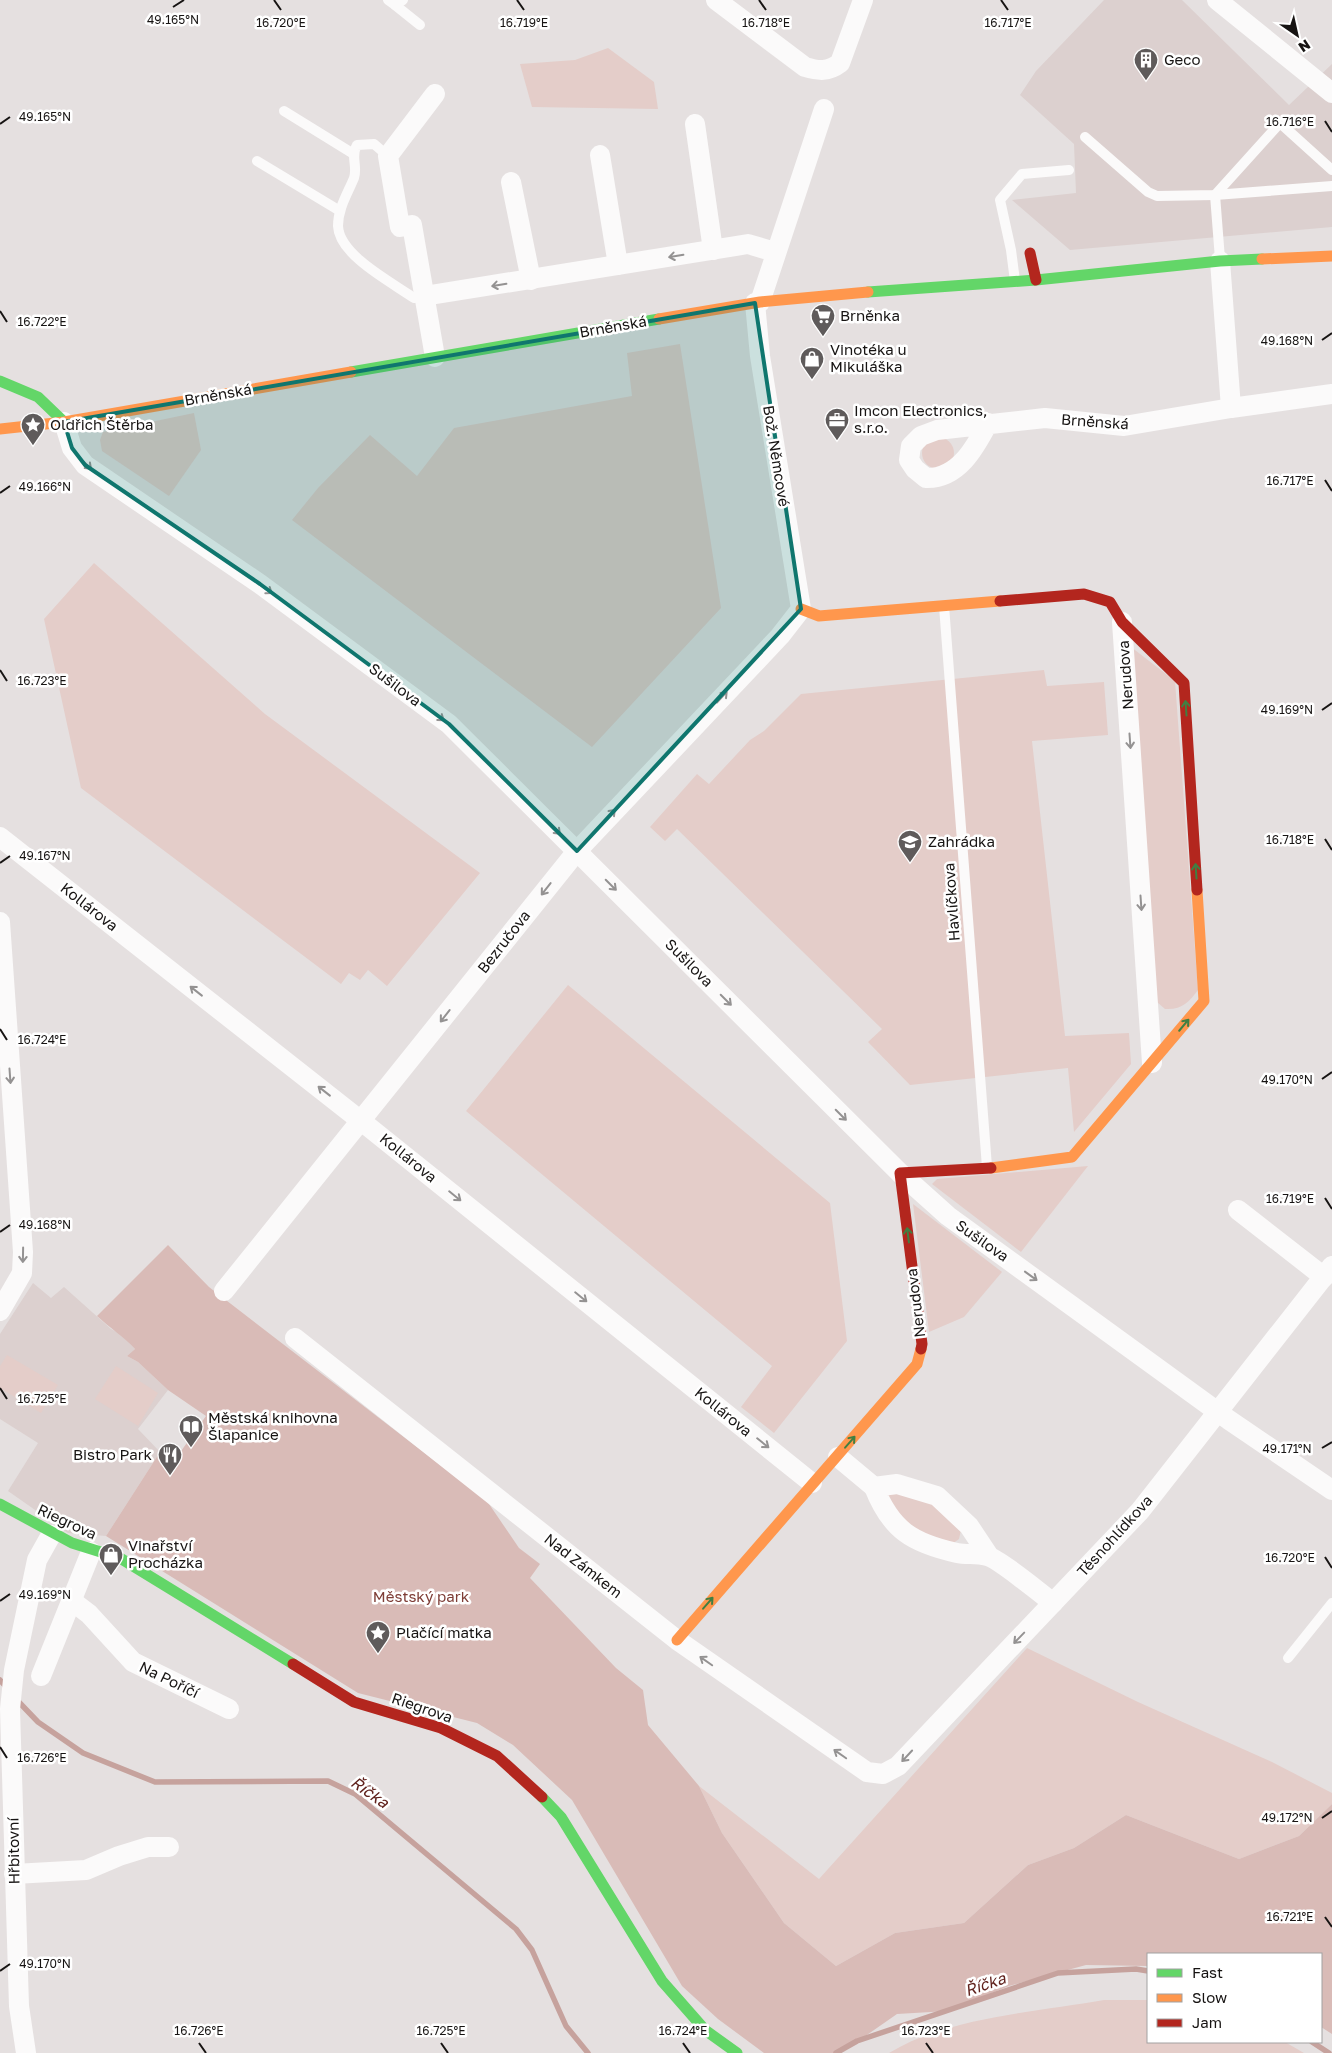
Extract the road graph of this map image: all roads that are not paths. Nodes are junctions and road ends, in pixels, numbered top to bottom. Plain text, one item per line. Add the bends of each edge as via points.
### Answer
1 (716, 0) edge
2 (863, 0) edge
3 (1217, 0) edge
4 (395, 2) edge
5 (420, 25) dead end
6 (1332, 93) edge
7 (435, 94) dead end
8 (824, 109) dead end
9 (284, 111) dead end
10 (694, 124) dead end
11 (1085, 137) dead end
12 (352, 153) junction
13 (600, 155) dead end
14 (388, 156) junction
15 (257, 161) dead end
16 (1069, 170) dead end
17 (1332, 170) edge
18 (511, 182) dead end
19 (1332, 186) edge
20 (1215, 195) junction
21 (340, 211) junction
22 (713, 250) junction
23 (776, 252) junction
24 (1030, 253) dead end
25 (1332, 256) edge
26 (1220, 261) junction
27 (618, 266) junction
28 (531, 280) junction
29 (1036, 280) junction
30 (1015, 282) junction
31 (424, 296) junction
32 (758, 303) junction
33 (435, 357) junction
34 (0, 381) edge
35 (1332, 394) edge
36 (1231, 408) junction
37 (64, 422) junction
38 (988, 423) dead end
39 (0, 430) edge
40 (944, 605) junction
41 (801, 608) junction
42 (1122, 622) junction
43 (0, 837) edge
44 (577, 851) junction
45 (0, 922) edge
46 (2, 984) edge
47 (1152, 1063) junction
48 (362, 1122) junction
49 (987, 1168) junction
50 (900, 1173) junction
51 (1238, 1210) dead end
52 (1328, 1272) edge
53 (224, 1291) dead end
54 (0, 1311) edge
55 (295, 1338) dead end
56 (1219, 1412) junction
57 (838, 1457) junction
58 (812, 1483) junction
59 (874, 1487) junction
60 (1332, 1490) edge
61 (0, 1504) edge
62 (51, 1535) junction
63 (90, 1552) junction
64 (989, 1556) junction
65 (72, 1601) junction
66 (1053, 1603) junction
67 (1332, 1603) edge
68 (677, 1640) junction
69 (1288, 1658) dead end
70 (41, 1676) dead end
71 (229, 1709) dead end
72 (883, 1774) joint
73 (7, 1829) edge
74 (169, 1847) dead end
75 (14, 1874) junction
76 (26, 2053) edge
77 (737, 2053) edge

1 - 2 street via 805,68 821,71 840,62
3 - 6 street
4 - 5 lane
7 - 14 street
8 - 23 street
9 - 12 lane
10 - 22 street
11 - 20 lane via 1148,192 1157,196
12 - 14 lane via 357,145 374,144
12 - 21 lane via 355,176
13 - 27 street
14 - 31 street via 400,227 412,225
15 - 21 lane
16 - 30 lane via 1022,174 1000,200
17 - 20 lane via 1280,123
18 - 28 street
19 - 20 lane
20 - 26 lane
21 - 31 lane via 340,235 352,254 414,298
22 - 23 street via 748,244
22 -> 27 street
23 - 32 street
24 - 29 street
25 - 26 street, Brněnská
26 - 29 street, Brněnská
26 - 36 street
27 - 28 street
28 -> 31 street
29 - 30 street, Brněnská
30 - 32 street, Brněnská
31 - 33 street
32 - 33 street, Brněnská
32 - 41 street, Bož. Němcové via 759,347
33 - 37 street, Brněnská
34 - 37 street via 38,397
35 - 36 street, Brněnská
36 - 38 street, Brněnská via 1124,426 1045,418
37 - 39 street, Brněnská
37 -> 44 street, Sušilova via 72,448 85,465 260,584 449,724
40 - 41 street via 819,616
40 - 42 street via 1084,594 1110,602
40 - 49 lane, Havlíčkova
44 -> 41 street, Bezručova via 780,636
42 -> 47 street, Nerudova
47 -> 42 street, Nerudova via 1204,1001 1184,683
48 -> 43 street, Kollárova
44 -> 48 street, Bezručova
44 -> 50 street, Sušilova
45 - 46 street
46 -> 54 street via 24,1252 22,1273
47 - 49 street, Nerudova via 1072,1157
48 - 53 street, Bezručova
48 -> 58 street, Kollárova
49 - 50 street, Nerudova
50 -> 56 street, Sušilova via 948,1216
57 -> 50 street, Nerudova via 917,1364 922,1344
51 - 52 street, Těsnohlídkova
52 - 56 street, Těsnohlídkova
55 - 68 street, Nad Zámkem
56 - 60 street, Sušilova
56 - 66 street, Těsnohlídkova via 1140,1511
57 - 58 street, Nerudova
57 - 59 street
68 -> 58 street, Nerudova
59 - 64 street via 897,1484 937,1496 969,1526
59 - 64 street via 882,1509 897,1527 916,1540 957,1553
61 - 62 street, Riegrova
62 - 63 street, Riegrova
62 - 73 street, Hřbitovní via 37,1560 14,1670
63 - 65 street
63 - 77 street, Riegrova via 120,1558 354,1702 441,1728 497,1756 561,1817 662,1981 706,2030
64 - 66 street
65 - 70 street
65 - 71 street, Na Poříčí via 90,1614 133,1662
66 -> 72 street, Těsnohlídkova via 898,1766
67 - 69 lane
72 -> 68 street, Nad Zámkem via 867,1772
73 - 75 street, Hřbitovní
74 - 75 street via 148,1847 86,1870
75 - 76 street, Hřbitovní via 19,2006

